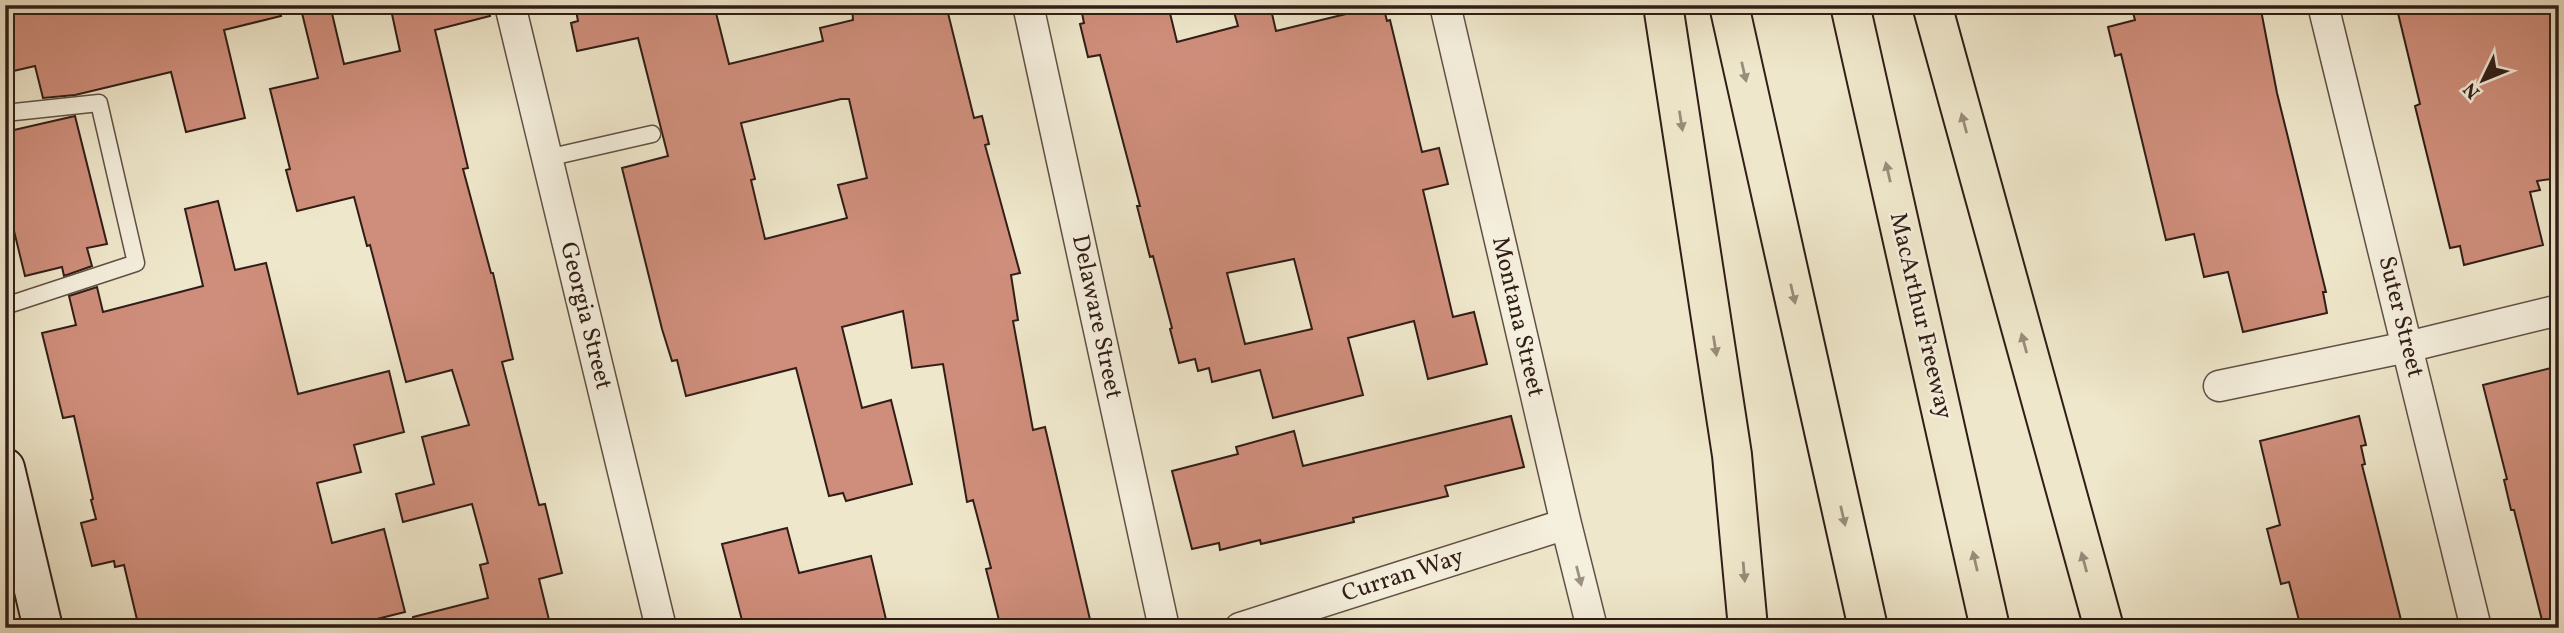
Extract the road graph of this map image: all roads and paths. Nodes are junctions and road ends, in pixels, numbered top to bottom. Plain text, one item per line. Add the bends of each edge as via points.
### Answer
1 (510, 5) edge
2 (1028, 5) edge
3 (1445, 5) edge
4 (1663, 5) edge
5 (1729, 5) edge
6 (1850, 5) edge
7 (1932, 5) edge
8 (2323, 5) edge
9 (5, 113) edge
10 (652, 134) dead end
11 (547, 158) junction
12 (5, 306) edge
13 (2559, 310) edge
14 (2407, 347) junction
15 (2219, 386) dead end
16 (5, 468) edge
17 (1566, 524) junction
18 (43, 628) edge
19 (661, 628) edge
20 (1164, 628) edge
21 (1240, 628) edge
22 (1592, 628) edge
23 (1748, 628) edge
24 (1868, 628) edge
25 (1990, 628) edge
26 (2104, 628) edge
27 (2476, 628) edge

1 - 11 street, Georgia Street
2 - 20 street, Delaware Street
3 - 17 street, Montana Street
4 -> 23 highway via 1732,455
5 -> 24 highway
25 -> 6 highway, MacArthur Freeway
26 -> 7 highway
8 - 14 street, Suter Street
9 - 12 lane via 99,103 136,263
10 - 11 lane
11 - 19 street, Georgia Street
13 - 14 street
14 - 15 street
14 - 27 street, Suter Street
16 - 18 main road
17 - 21 street, Curran Way
17 -> 22 street, Montana Street

